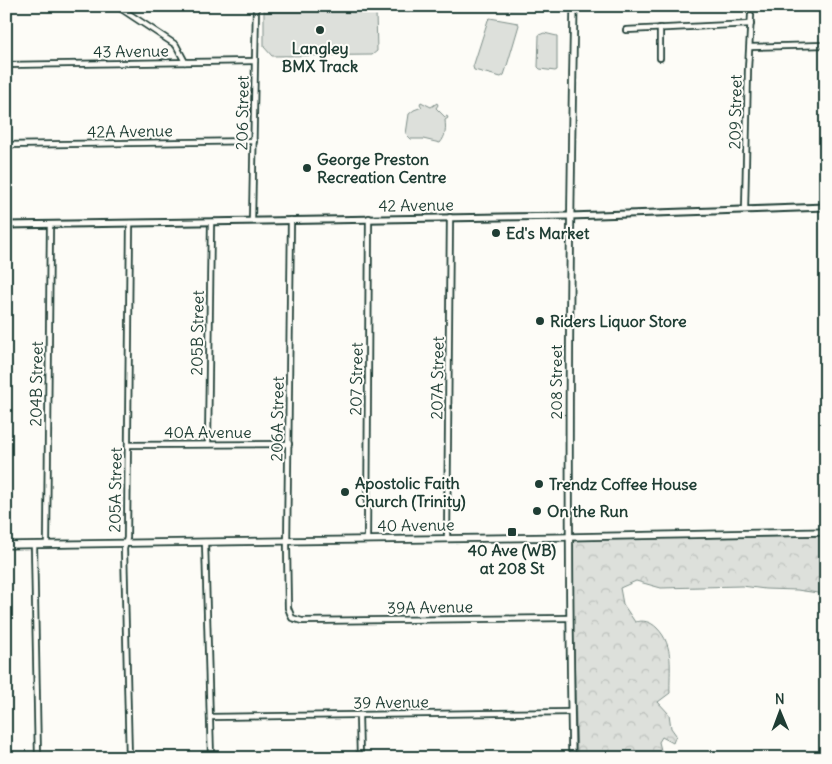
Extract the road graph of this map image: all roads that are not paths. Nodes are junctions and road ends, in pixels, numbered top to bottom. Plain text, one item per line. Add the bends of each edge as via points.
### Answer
1 (116, 6) edge
2 (256, 6) edge
3 (574, 6) edge
4 (751, 15) dead end
5 (751, 24) junction
6 (660, 28) junction
7 (626, 30) dead end
8 (826, 44) edge
9 (750, 47) junction
10 (660, 58) dead end
11 (255, 61) junction
12 (185, 62) junction
13 (6, 65) edge
14 (254, 141) junction
15 (6, 145) edge
16 (826, 207) edge
17 (745, 210) junction
18 (570, 216) junction
19 (450, 217) junction
20 (369, 218) junction
21 (291, 220) junction
22 (252, 221) junction
23 (210, 222) junction
24 (130, 223) junction
25 (6, 225) edge
26 (50, 225) junction
27 (208, 444) junction
28 (289, 444) junction
29 (128, 445) junction
30 (826, 532) edge
31 (446, 538) junction
32 (568, 538) junction
33 (367, 540) junction
34 (287, 541) junction
35 (205, 542) junction
36 (126, 543) junction
37 (47, 544) junction
38 (6, 545) edge
39 (34, 545) junction
40 (292, 618) joint
41 (569, 618) junction
42 (571, 712) junction
43 (359, 715) junction
44 (210, 717) junction
45 (38, 758) edge
46 (129, 758) edge
47 (211, 758) edge
48 (360, 758) edge
49 (572, 758) edge

1 - 12 street via 176,45
2 - 11 street, 206 Street
3 - 18 main road, 208 Street
4 - 5 street, 209 Street
5 - 6 street
5 - 9 street, 209 Street
6 - 7 street
6 - 10 street
8 - 9 street
9 - 17 street, 209 Street
11 - 12 street, 43 Avenue
11 - 14 street, 206 Street
12 - 13 street, 43 Avenue
14 - 15 street, 42A Avenue
14 - 22 street, 206 Street
16 - 17 street, 42 Avenue
17 - 18 street, 42 Avenue
18 - 19 street, 42 Avenue
18 - 32 main road, 208 Street
19 - 20 street, 42 Avenue
19 - 31 street, 207A Street
20 - 21 street, 42 Avenue
20 - 33 street, 207 Street
21 - 22 street, 42 Avenue
21 - 28 street, 206A Street
22 - 23 street, 42 Avenue
23 - 24 street, 42 Avenue
23 - 27 street, 205B Street
24 - 26 street, 42 Avenue
24 - 29 street, 205A Street
25 - 26 street, 42 Avenue
26 - 37 street, 204B Street
27 - 28 street, 40A Avenue
27 - 29 street, 40A Avenue
28 - 34 street, 206A Street
29 - 36 street, 205A Street
30 - 32 main road, 40 Avenue
31 - 32 main road, 40 Avenue
31 - 33 main road, 40 Avenue
32 - 41 main road, 208 Street
33 - 34 main road, 40 Avenue
34 - 35 main road, 40 Avenue
34 - 40 street, 206A Street via 288,608
35 - 36 main road, 40 Avenue
35 - 44 street
36 - 37 main road, 40 Avenue
36 - 46 street, 205A Street
37 - 39 main road, 40 Avenue
38 - 39 main road, 40 Avenue
39 - 45 street
40 - 41 street, 39A Avenue via 302,621
41 - 42 main road, 208 Street
42 - 43 street, 39 Avenue
42 - 49 main road, 208 Street
43 - 44 street, 39 Avenue
43 - 48 street
44 - 47 street

